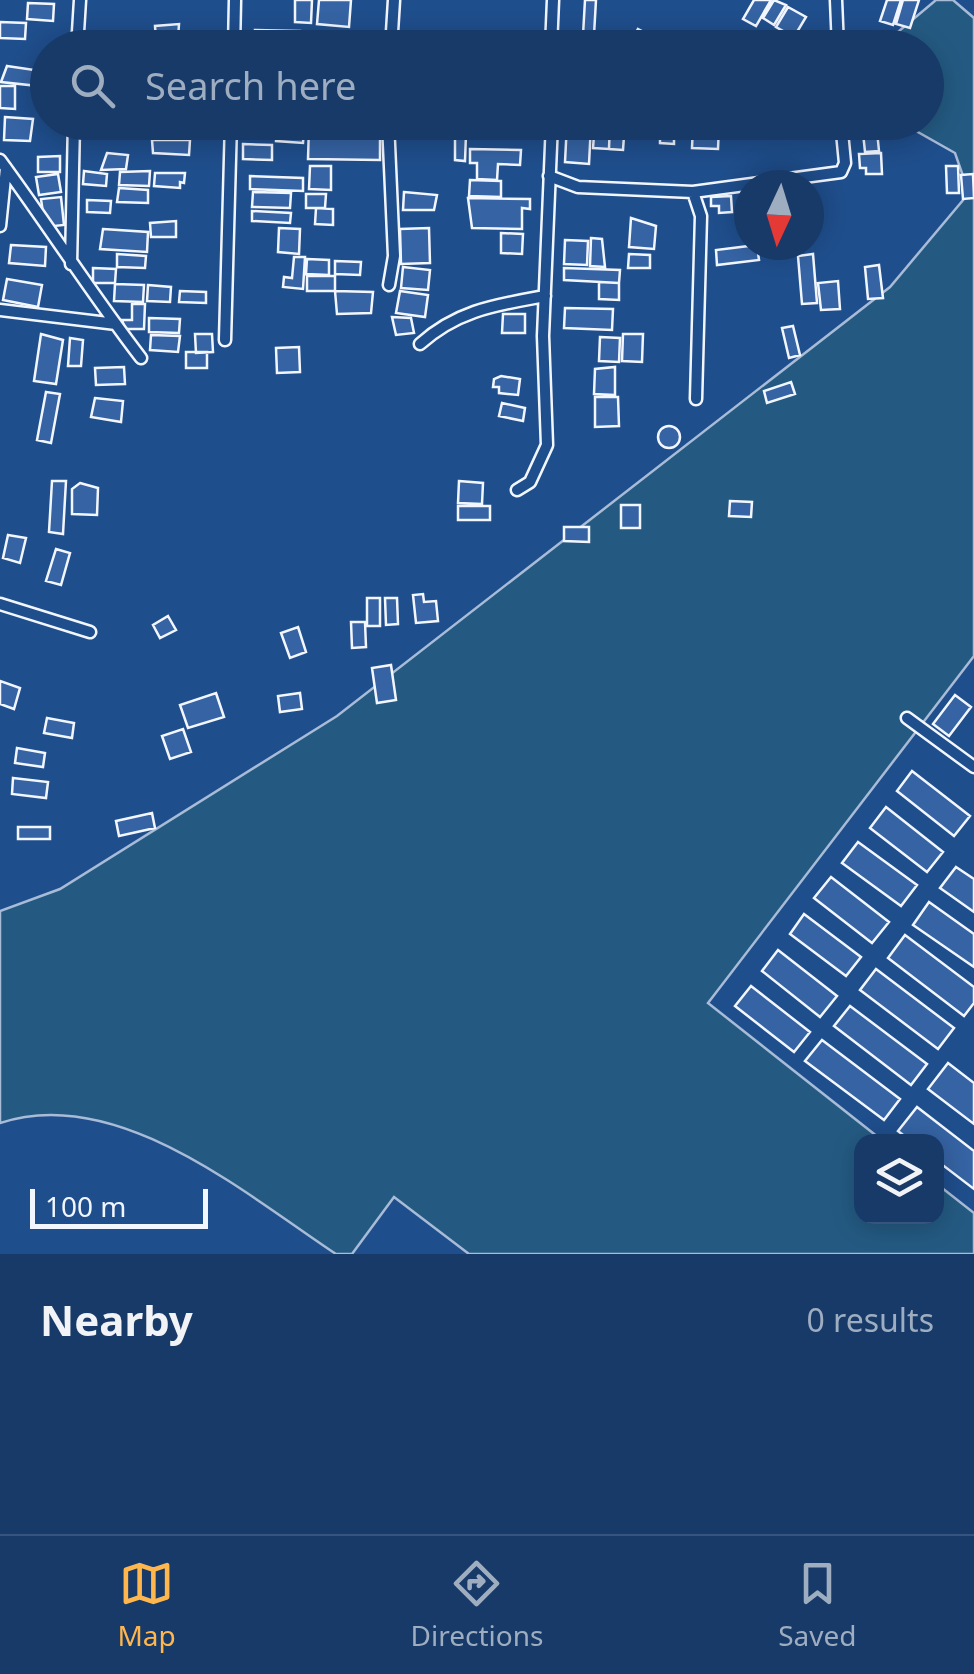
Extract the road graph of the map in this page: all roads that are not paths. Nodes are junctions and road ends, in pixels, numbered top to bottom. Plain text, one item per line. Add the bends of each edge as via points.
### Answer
1 (80, 0) edge
2 (236, 0) edge
3 (394, 0) edge
4 (553, 0) edge
5 (836, 0) edge
6 (79, 30) edge
7 (235, 30) edge
8 (392, 30) edge
9 (551, 30) edge
10 (837, 30) edge
11 (74, 140) edge
12 (230, 140) edge
13 (389, 140) edge
14 (551, 140) edge
15 (843, 140) edge
16 (3, 164) edge
17 (550, 176) junction
18 (694, 192) junction
19 (0, 226) edge
20 (71, 266) junction
21 (389, 285) dead end
22 (546, 296) junction
23 (0, 310) edge
24 (116, 324) junction
25 (225, 340) dead end
26 (420, 344) dead end
27 (141, 358) dead end
28 (696, 399) dead end
29 (517, 490) dead end
30 (0, 604) edge
31 (90, 632) dead end
32 (906, 718) dead end
33 (974, 767) edge

1 - 6 street
2 - 7 street
3 - 8 street
4 - 9 street
5 - 10 street
11 - 20 street
12 - 25 street
13 - 21 street via 394,256
14 - 17 street
15 - 18 street via 841,172
16 - 19 street
16 - 20 street
17 - 18 street via 578,187
17 - 22 street
18 - 28 street via 701,216
20 - 24 street
22 - 26 street via 473,309
22 - 29 street via 547,445 530,482
23 - 24 street
24 - 27 street
30 - 31 street
32 - 33 street

